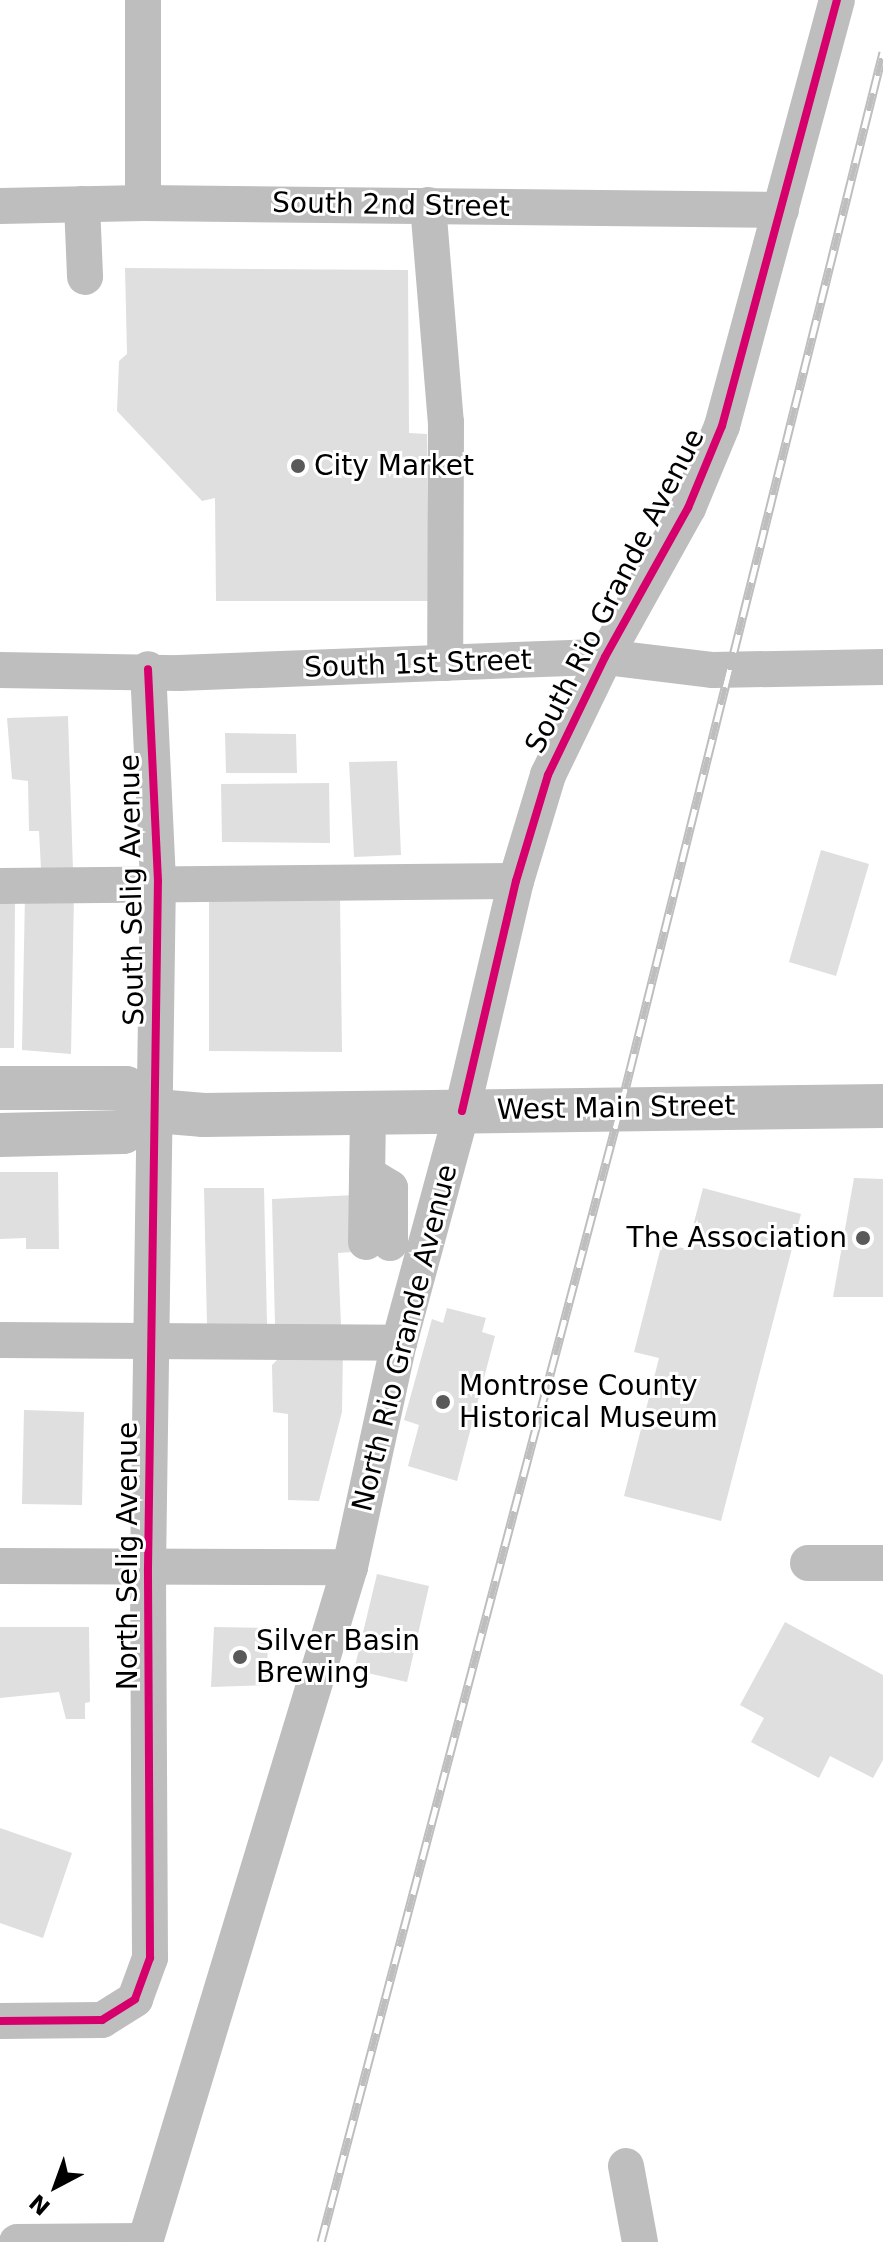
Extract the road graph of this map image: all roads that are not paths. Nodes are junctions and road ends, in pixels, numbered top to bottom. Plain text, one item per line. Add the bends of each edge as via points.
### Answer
1 (143, 0) edge
2 (837, 0) edge
3 (143, 203) junction
4 (82, 204) junction
5 (428, 205) junction
6 (0, 206) edge
7 (781, 210) junction
8 (85, 277) dead end
9 (605, 657) junction
10 (445, 663) junction
11 (883, 667) edge
12 (148, 669) junction
13 (0, 670) edge
14 (158, 881) junction
15 (516, 881) junction
16 (0, 886) edge
17 (0, 1088) edge
18 (883, 1106) edge
19 (368, 1110) junction
20 (156, 1111) junction
21 (462, 1111) junction
22 (0, 1135) edge
23 (383, 1245) junction
24 (151, 1338) junction
25 (0, 1340) edge
26 (399, 1343) junction
27 (808, 1563) dead end
28 (883, 1563) edge
29 (0, 1566) edge
30 (350, 1567) junction
31 (148, 1568) junction
32 (0, 2021) edge
33 (626, 2166) dead end
34 (17, 2242) edge
35 (146, 2242) edge
36 (640, 2242) edge

1 - 3 street
2 - 7 street, South Rio Grande Avenue
3 - 4 street, South 2nd Street
3 - 5 street, South 2nd Street
4 - 6 street, South 2nd Street
4 - 8 street
5 - 7 street, South 2nd Street
5 - 10 street via 446,422
7 - 9 street, South Rio Grande Avenue via 722,426 688,508
9 - 10 street, South 1st Street
9 - 11 street, South 1st Street via 713,670
9 - 15 street, South Rio Grande Avenue via 548,775
10 - 12 street, South 1st Street via 179,673
12 - 13 street, South 1st Street
12 - 14 street, South Selig Avenue
14 - 15 street
14 - 16 street
14 - 20 street, South Selig Avenue
15 - 21 street, South Rio Grande Avenue
17 - 20 main road via 126,1088
18 - 21 main road, West Main Street
19 - 20 main road, West Main Street via 204,1115
19 - 21 main road, West Main Street
19 - 23 street via 367,1174 390,1188
20 - 22 main road via 123,1132
20 - 24 street, North Selig Avenue
21 - 23 street, North Rio Grande Avenue
23 - 26 street, North Rio Grande Avenue
24 - 25 street
24 - 26 street
24 - 31 street, North Selig Avenue
26 - 30 street, North Rio Grande Avenue
27 - 28 street
29 - 31 street
30 - 31 street
30 - 35 street, North Rio Grande Avenue
31 - 32 street, North Selig Avenue via 150,1958 135,1999 102,2020
33 - 36 street
34 - 35 street

